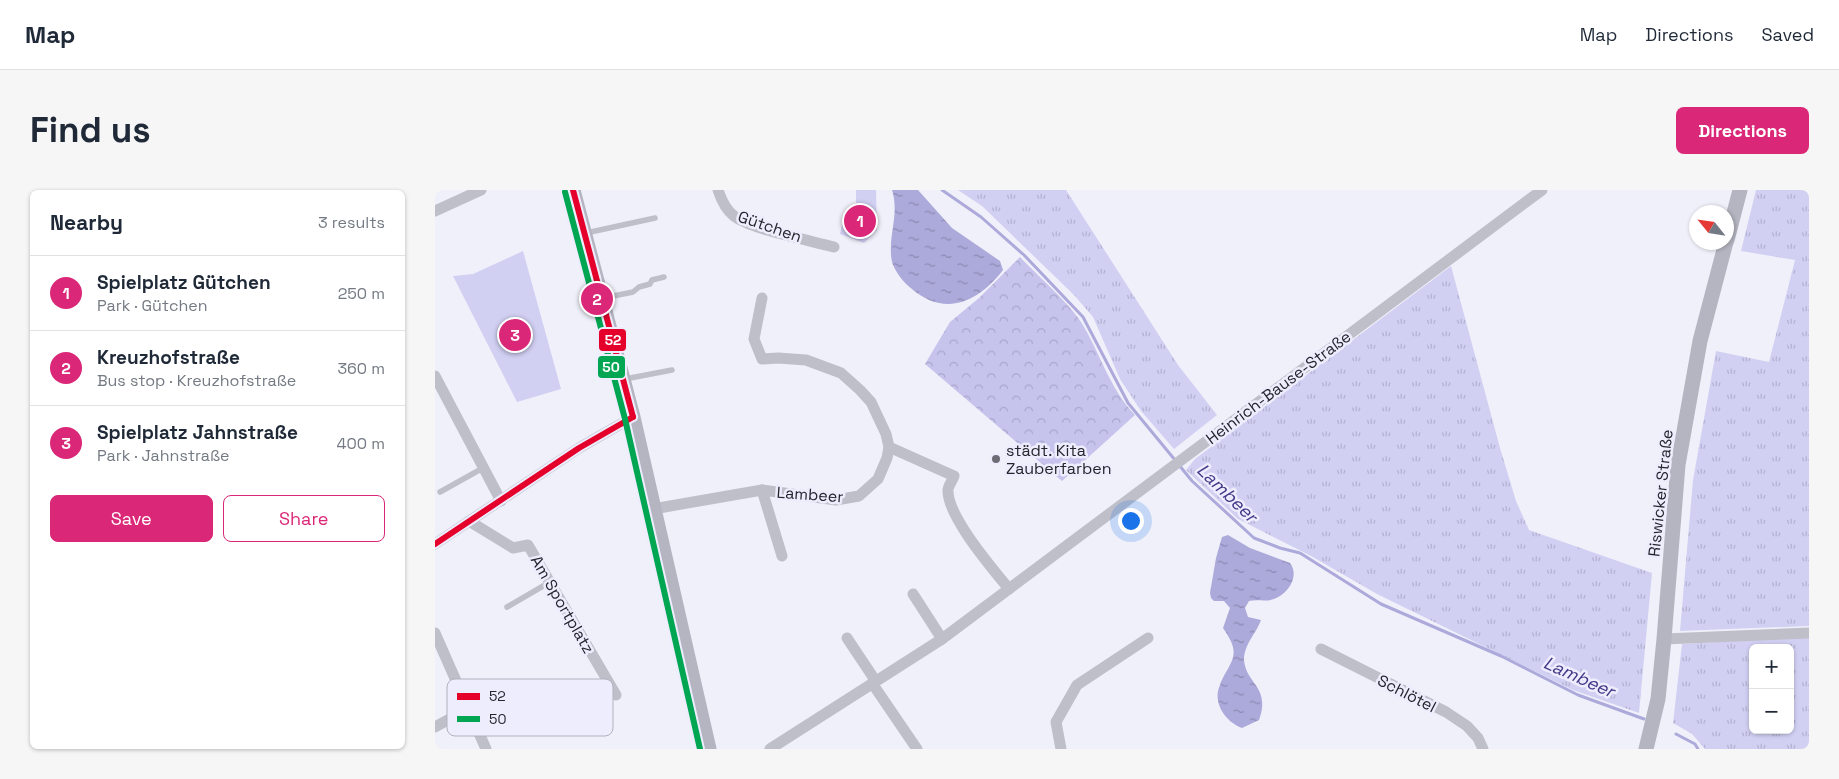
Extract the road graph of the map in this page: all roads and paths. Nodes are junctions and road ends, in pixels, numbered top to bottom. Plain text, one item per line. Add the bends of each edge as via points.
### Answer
1 (481, 190) edge
2 (573, 190) edge
3 (718, 190) edge
4 (1542, 190) edge
5 (1739, 190) edge
6 (1734, 210) edge
7 (435, 211) edge
8 (655, 218) dead end
9 (584, 234) junction
10 (834, 247) dead end
11 (1724, 250) edge
12 (664, 277) dead end
13 (601, 298) junction
14 (762, 298) dead end
15 (672, 370) dead end
16 (435, 376) edge
17 (623, 379) junction
18 (633, 417) junction
19 (889, 447) junction
20 (483, 468) junction
21 (762, 490) junction
22 (440, 492) dead end
23 (501, 502) junction
24 (653, 509) junction
25 (469, 521) junction
26 (435, 544) edge
27 (782, 556) dead end
28 (550, 582) junction
29 (1009, 589) junction
30 (913, 594) dead end
31 (507, 607) dead end
32 (435, 633) edge
33 (1809, 633) edge
34 (847, 638) dead end
35 (1148, 638) dead end
36 (942, 639) junction
37 (1665, 640) junction
38 (1321, 650) dead end
39 (455, 679) edge
40 (607, 679) edge
41 (873, 682) junction
42 (613, 689) edge
43 (616, 694) dead end
44 (447, 720) edge
45 (435, 727) edge
46 (479, 736) edge
47 (485, 749) edge
48 (709, 749) edge
49 (770, 749) edge
50 (917, 749) edge
51 (1061, 749) edge
52 (1483, 749) edge
53 (1646, 749) edge

1 - 7 street
2 - 9 street
3 - 10 street, Gütchen via 721,200 734,216
4 - 29 street, Heinrich-Bause-Straße
5 - 6 street, Riswicker Straße
8 - 9 lane
9 - 13 street
11 - 37 street, Riswicker Straße via 1700,341 1678,465
12 - 13 lane via 652,280 633,292
13 - 17 street
14 - 19 street via 754,338 762,359 806,360 841,373 871,402
15 - 17 lane
16 - 20 street
17 - 18 street
18 - 23 street via 579,448
18 - 24 street
19 - 21 street, Lambeer via 878,480 859,496 836,500
19 - 29 street via 954,476 948,490 954,513
20 - 22 lane
20 - 23 street
21 - 24 street, Lambeer
21 - 27 street, Lambeer
23 - 25 street
24 - 48 street
25 - 26 street
25 - 28 street, Am Sportplatz via 513,548 528,545
28 - 31 lane
28 - 40 street, Am Sportplatz
29 - 36 street, Heinrich-Bause-Straße
30 - 36 street
32 - 39 street
33 - 37 street
34 - 41 street
35 - 51 street via 1077,685 1055,722
36 - 41 street, Heinrich-Bause-Straße
37 - 53 street, Riswicker Straße via 1658,699
38 - 52 street, Schlötel via 1446,712 1467,726
41 - 49 street, Heinrich-Bause-Straße
41 - 50 street
42 - 43 street, Am Sportplatz
44 - 45 street
46 - 47 street

